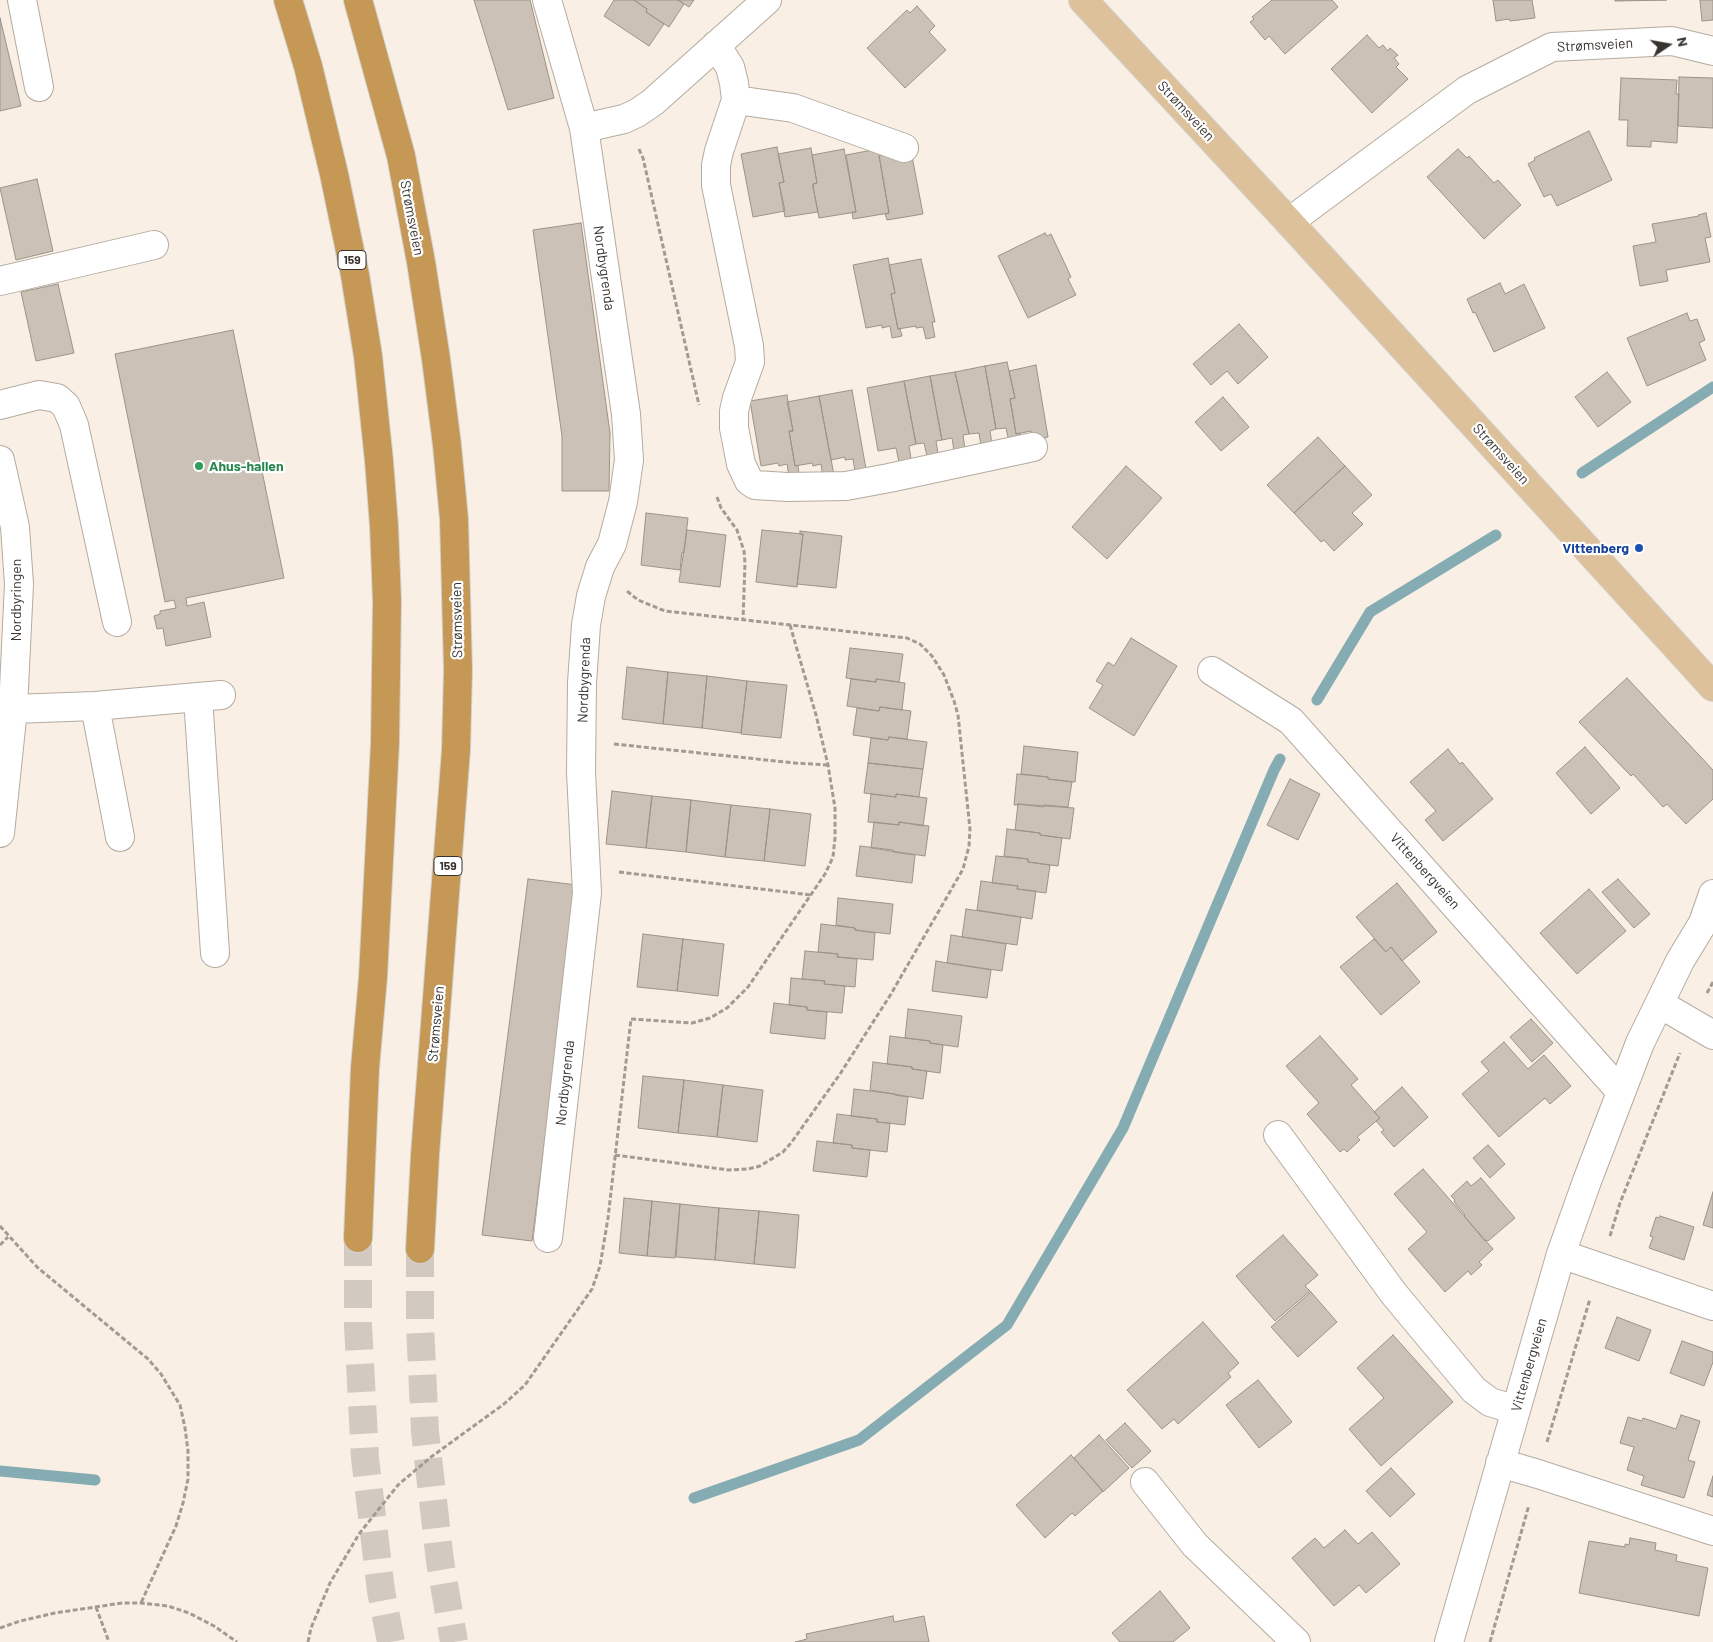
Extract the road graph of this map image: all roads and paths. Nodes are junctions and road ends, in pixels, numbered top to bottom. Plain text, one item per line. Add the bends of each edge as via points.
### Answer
1 (22, 0) edge
2 (288, 0) edge
3 (358, 0) edge
4 (547, 0) edge
5 (767, 0) edge
6 (1083, 0) edge
7 (716, 45) junction
8 (1713, 51) edge
9 (39, 87) dead end
10 (736, 100) junction
11 (624, 119) junction
12 (584, 128) junction
13 (904, 148) dead end
14 (1289, 222) junction
15 (154, 245) dead end
16 (0, 281) edge
17 (0, 404) edge
18 (700, 410) dead end
19 (1033, 447) dead end
20 (0, 460) edge
21 (716, 494) dead end
22 (600, 568) junction
23 (743, 620) junction
24 (117, 622) dead end
25 (790, 625) junction
26 (16, 652) junction
27 (1212, 671) dead end
28 (0, 674) edge
29 (1713, 687) edge
30 (95, 706) junction
31 (13, 709) junction
32 (582, 743) junction
33 (828, 765) junction
34 (0, 833) edge
35 (120, 837) dead end
36 (586, 870) junction
37 (1713, 894) edge
38 (811, 895) junction
39 (1708, 918) edge
40 (214, 953) dead end
41 (1713, 982) edge
42 (1660, 1004) junction
43 (1703, 1029) edge
44 (1621, 1092) junction
45 (1278, 1135) dead end
46 (615, 1155) junction
47 (0, 1226) edge
48 (8, 1237) junction
49 (358, 1238) tunnel mouth
50 (548, 1238) dead end
51 (0, 1245) edge
52 (420, 1249) tunnel mouth
53 (1561, 1254) junction
54 (1600, 1268) junction
55 (1713, 1306) edge
56 (1516, 1410) junction
57 (1500, 1463) junction
58 (1538, 1474) junction
59 (1145, 1482) dead end
60 (1713, 1531) edge
61 (141, 1603) junction
62 (96, 1607) junction
63 (0, 1628) edge
64 (109, 1642) edge
65 (237, 1642) edge
66 (308, 1642) edge
67 (1296, 1642) edge
68 (1449, 1642) edge
69 (1490, 1642) edge

1 - 9 street
2 - 49 highway, 159 via 310,75 355,275 369,366 383,516 387,601 385,743
3 - 52 highway, Strømsveien / 159 via 401,156 419,253 436,359 454,519 458,670 456,750
4 - 12 street, Nordbygrenda
5 - 7 street
6 - 14 main road, Strømsveien
7 - 10 street via 730,67
7 - 11 street via 653,102
8 - 14 street, Strømsveien via 1672,41 1552,47 1468,90
10 - 13 street via 793,108
10 - 19 street via 719,151 716,185 749,346 750,362 734,411 741,464 749,481 755,485 787,487 846,486
11 - 12 street
11 - 18 path via 643,158
12 - 22 street, Nordbygrenda via 626,414 629,460 612,544
14 - 29 main road, Strømsveien
15 - 16 street
17 - 24 street via 39,395 57,398 66,406 74,424
20 - 26 street, Nordbyringen via 15,526 19,584
21 - 23 path via 721,508 737,530 744,551
22 - 23 path via 649,606
22 - 32 street, Nordbygrenda via 586,624
23 - 25 path
25 - 33 path
25 - 46 path via 907,638 920,644 932,656 944,675 958,715 970,829 963,869 891,994 840,1074 783,1152 760,1166 728,1170
26 - 28 street, Nordbyringen
26 - 31 street, Nordbyringen
27 - 44 street, Vittenbergveien via 1291,721
30 - 31 street
30 - 35 street
30 - 40 street via 209,696
31 - 34 street, Nordbyringen
32 - 33 path
32 - 36 street, Nordbygrenda
33 - 38 path via 836,838 833,857
36 - 38 path
36 - 50 street, Nordbygrenda via 587,892
37 - 39 street, Vittenbergveien
38 - 46 path via 748,987 728,1008 692,1023 631,1019
39 - 42 street, Vittenbergveien via 1680,961
41 - 43 path
42 - 43 street
42 - 44 street, Vittenbergveien
43 - 54 path via 1657,1107 1620,1203
44 - 53 street, Vittenbergveien
45 - 56 street via 1394,1294 1474,1390 1490,1402
46 - 66 path via 607,1227 592,1289 525,1385 398,1485 359,1534 330,1583
47 - 48 path
48 - 51 path
48 - 61 path via 37,1267 148,1359 180,1405 188,1451 188,1479 176,1526
53 - 54 street
53 - 56 street, Vittenbergveien
54 - 55 street
54 - 58 path
56 - 57 street, Vittenbergveien
57 - 58 street
57 - 68 street, Vittenbergveien
58 - 60 street
58 - 69 path
59 - 67 street via 1195,1545
61 - 62 path
61 - 65 path via 168,1606 189,1613
62 - 63 path via 55,1612
62 - 64 path

